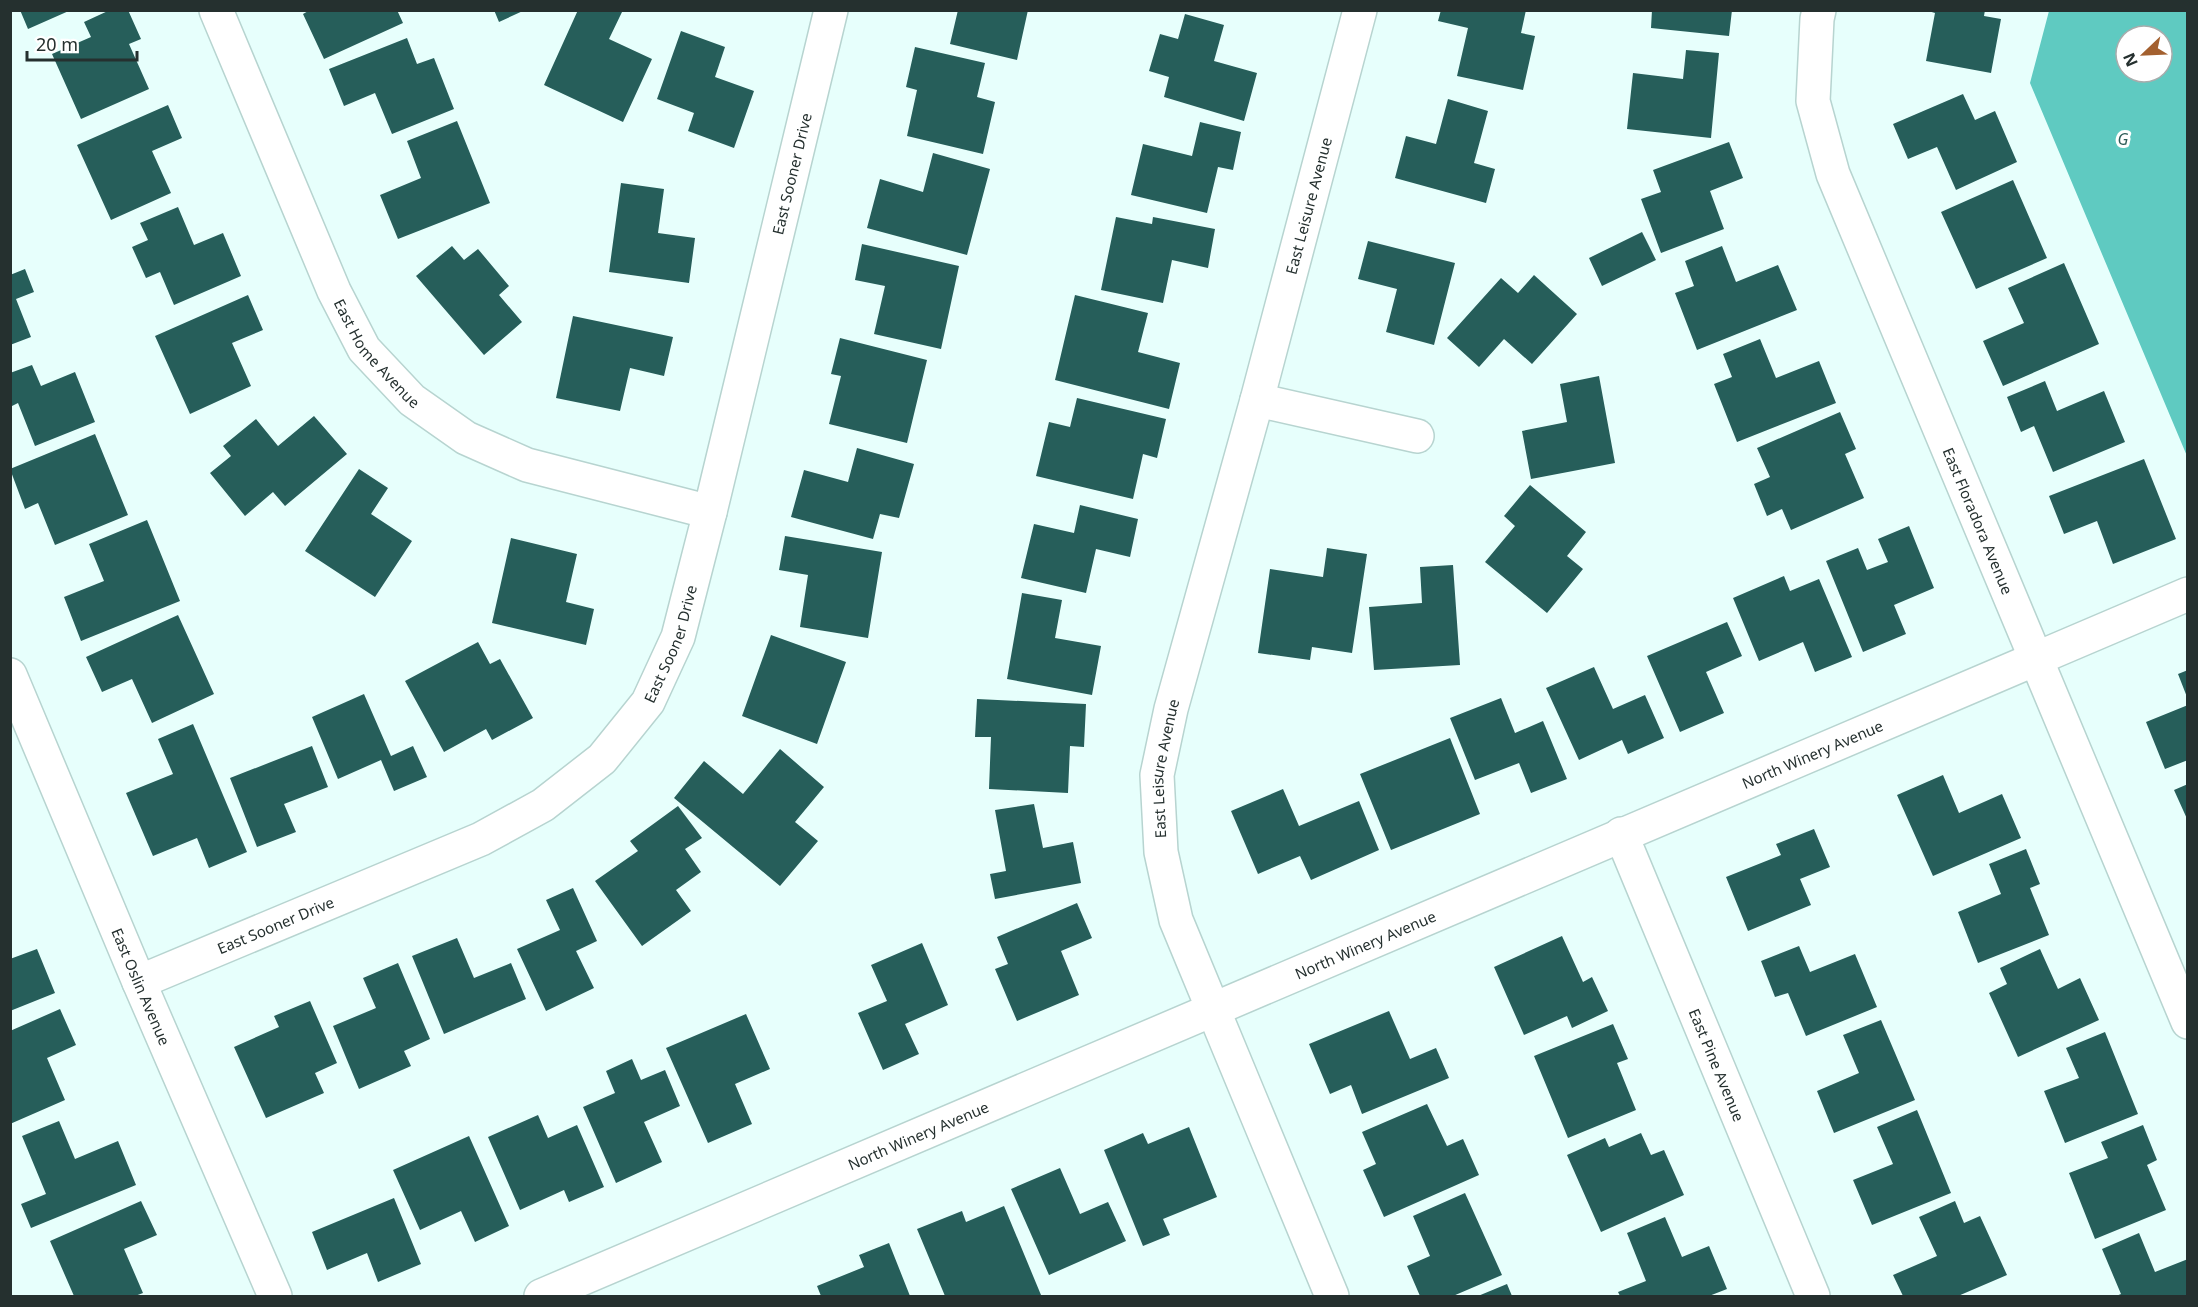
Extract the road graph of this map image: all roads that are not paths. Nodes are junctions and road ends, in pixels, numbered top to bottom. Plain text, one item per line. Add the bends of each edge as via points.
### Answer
1 (216, 10) edge
2 (831, 10) edge
3 (1360, 10) edge
4 (1819, 10) edge
5 (1257, 400) junction
6 (1417, 436) dead end
7 (710, 512) junction
8 (2187, 594) edge
9 (2034, 658) junction
10 (10, 675) edge
11 (1621, 834) junction
12 (139, 982) junction
13 (1212, 1010) junction
14 (2187, 1022) edge
15 (275, 1296) edge
16 (541, 1296) edge
17 (1332, 1296) edge
18 (1813, 1296) edge

1 - 7 street, East Home Avenue via 334,291 364,349 412,400 466,438 526,465
2 - 7 street, East Sooner Drive
3 - 5 street, East Leisure Avenue
4 - 9 street, East Floradora Avenue via 1813,101 1833,174
5 - 6 street
5 - 13 street, East Leisure Avenue via 1171,709 1157,775 1161,852 1176,920
7 - 12 street, East Sooner Drive via 678,636 648,702 602,759 543,805 481,839
8 - 9 street, North Winery Avenue
9 - 11 street, North Winery Avenue
9 - 14 street, East Floradora Avenue
10 - 12 street, East Oslin Avenue
11 - 13 street, North Winery Avenue
11 - 18 street, East Pine Avenue
12 - 15 street, East Oslin Avenue
13 - 16 street, North Winery Avenue
13 - 17 street, East Leisure Avenue

